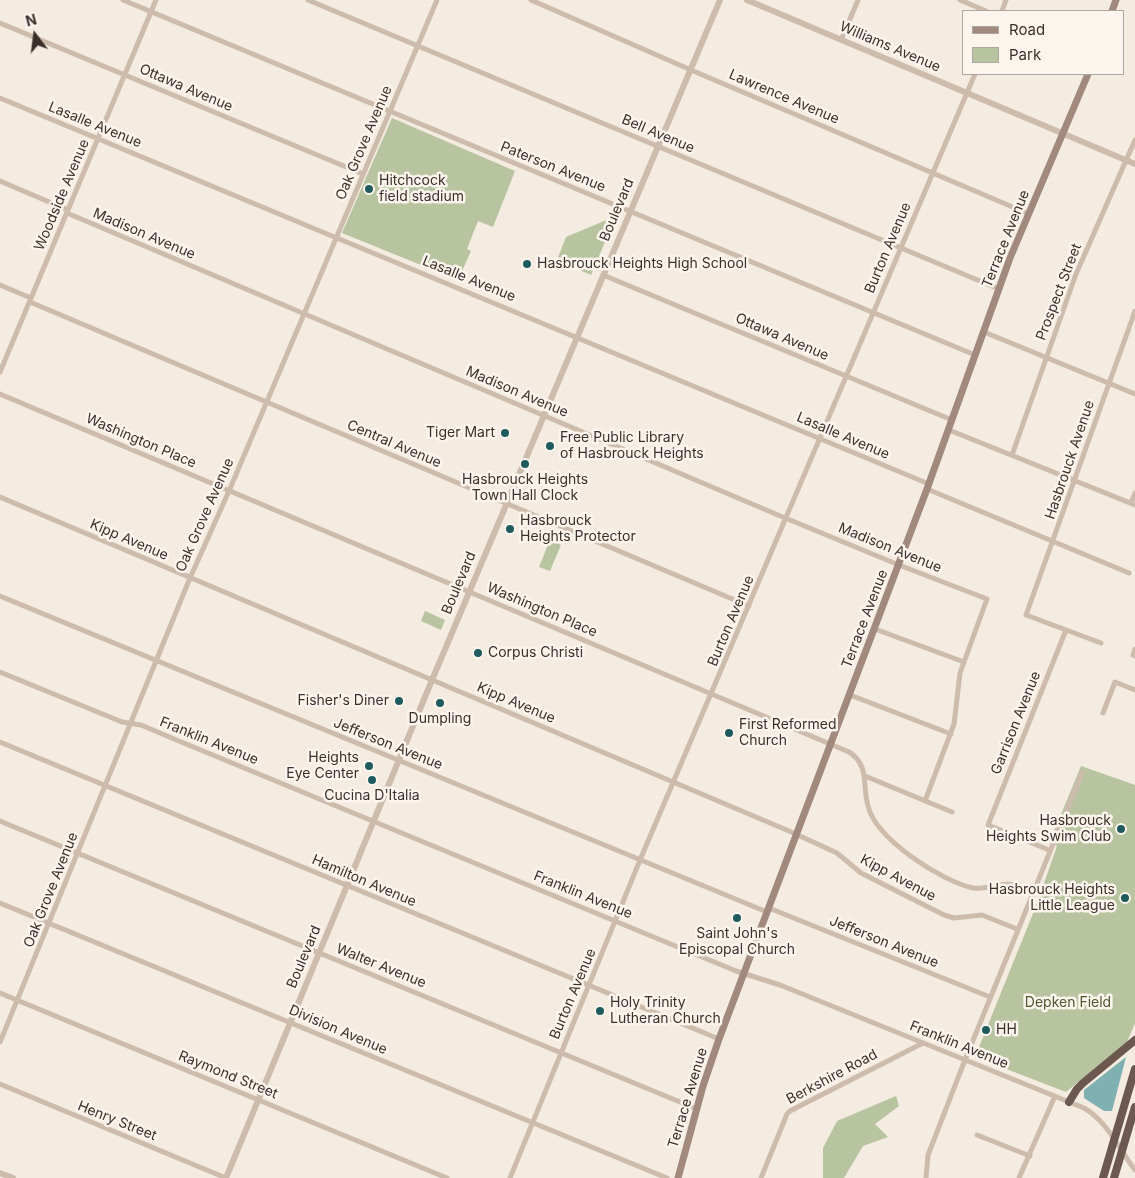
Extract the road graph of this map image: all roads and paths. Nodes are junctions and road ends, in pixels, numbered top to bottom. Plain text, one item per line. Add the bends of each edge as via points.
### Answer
1 (122, 0) edge
2 (156, 0) edge
3 (308, 0) edge
4 (436, 0) edge
5 (531, 0) edge
6 (720, 0) edge
7 (747, 0) edge
8 (858, 0) edge
9 (960, 0) edge
10 (984, 10) edge
11 (151, 12) junction
12 (0, 23) edge
13 (841, 40) junction
14 (417, 46) junction
15 (691, 70) junction
16 (125, 74) junction
17 (975, 75) edge
18 (1088, 75) edge
19 (967, 93) junction
20 (0, 98) edge
21 (389, 112) junction
22 (1063, 133) junction
23 (98, 138) junction
24 (1135, 140) edge
25 (658, 146) junction
26 (1126, 160) junction
27 (1135, 164) edge
28 (932, 172) junction
29 (363, 174) junction
30 (0, 181) edge
31 (630, 211) junction
32 (68, 212) junction
33 (1029, 214) junction
34 (336, 237) junction
35 (900, 247) junction
36 (603, 275) junction
37 (0, 284) edge
38 (999, 289) junction
39 (30, 300) junction
40 (1135, 311) edge
41 (873, 312) junction
42 (304, 313) junction
43 (984, 332) junction
44 (577, 337) junction
45 (976, 355) junction
46 (1047, 357) junction
47 (2, 361) edge
48 (0, 372) edge
49 (846, 376) junction
50 (1109, 383) junction
51 (0, 394) edge
52 (1135, 394) edge
53 (266, 403) junction
54 (544, 416) junction
55 (952, 420) junction
56 (948, 430) junction
57 (820, 438) junction
58 (1012, 455) junction
59 (1075, 481) junction
60 (928, 486) junction
61 (229, 491) junction
62 (1135, 493) edge
63 (0, 497) edge
64 (506, 504) junction
65 (1133, 504) edge
66 (786, 518) junction
67 (1054, 541) junction
68 (899, 565) junction
69 (1129, 573) dead end
70 (190, 578) junction
71 (469, 592) junction
72 (0, 596) edge
73 (749, 606) junction
74 (875, 629) junction
75 (1066, 630) junction
76 (1101, 643) dead end
77 (1135, 649) edge
78 (1135, 656) edge
79 (156, 660) junction
80 (964, 662) junction
81 (0, 672) edge
82 (432, 680) junction
83 (1135, 690) edge
84 (712, 694) junction
85 (850, 695) junction
86 (1103, 714) dead end
87 (132, 723) junction
88 (950, 734) junction
89 (0, 742) edge
90 (830, 744) junction
91 (399, 760) junction
92 (1082, 773) dead end
93 (865, 776) junction
94 (678, 784) junction
95 (105, 786) junction
96 (925, 801) junction
97 (952, 812) dead end
98 (0, 821) edge
99 (374, 821) junction
100 (796, 834) junction
101 (1049, 850) junction
102 (78, 853) junction
103 (640, 860) junction
104 (347, 886) junction
105 (1033, 891) junction
106 (0, 903) edge
107 (768, 910) junction
108 (616, 920) junction
109 (49, 923) junction
110 (1017, 929) junction
111 (320, 953) junction
112 (744, 973) junction
113 (589, 986) junction
114 (0, 994) edge
115 (990, 998) junction
116 (17, 1000) junction
117 (290, 1022) junction
118 (719, 1039) junction
119 (1135, 1040) edge
120 (0, 1042) edge
121 (923, 1043) junction
122 (561, 1053) junction
123 (965, 1060) junction
124 (1135, 1069) edge
125 (0, 1084) edge
126 (1055, 1096) junction
127 (258, 1100) junction
128 (1069, 1102) junction
129 (1135, 1107) edge
130 (697, 1109) junction
131 (532, 1122) junction
132 (977, 1135) dead end
133 (1113, 1140) junction
134 (1121, 1152) junction
135 (1030, 1156) junction
136 (1135, 1170) edge
137 (0, 1173) edge
138 (13, 1178) edge
139 (226, 1178) edge
140 (447, 1178) edge
141 (510, 1178) edge
142 (668, 1178) edge
143 (678, 1178) edge
144 (761, 1178) edge
145 (926, 1178) edge
146 (1019, 1178) edge
147 (1103, 1178) edge
148 (1114, 1178) edge

1 - 11 street, Paterson Avenue
2 - 11 street, Woodside Avenue
3 - 14 street, Bell Avenue
4 - 14 street, Oak Grove Avenue
5 - 15 street, Lawrence Avenue
6 - 15 street, Boulevard
7 - 13 street, Williams Avenue
8 - 13 street
9 - 10 street
11 - 16 street, Woodside Avenue
11 - 21 street, Paterson Avenue
12 - 16 street, Ottawa Avenue
13 - 19 street, Williams Avenue
14 - 21 street, Oak Grove Avenue
14 - 25 street, Bell Avenue
15 - 25 street, Boulevard
15 - 28 street, Lawrence Avenue
16 - 23 street, Woodside Avenue
16 - 29 street, Ottawa Avenue
17 - 19 street, Burton Avenue
18 - 22 main road, Terrace Avenue
19 - 22 street, Williams Avenue
19 - 28 street, Burton Avenue
20 - 23 street, Lasalle Avenue
21 - 29 street, Oak Grove Avenue
21 - 31 street, Paterson Avenue
22 - 26 street, Williams Avenue
22 - 33 main road, Terrace Avenue
23 - 32 street, Woodside Avenue
23 - 34 street, Lasalle Avenue
24 - 26 street, Prospect Street
25 - 31 street, Boulevard
25 - 35 street, Bell Avenue
26 - 27 street, Williams Avenue
26 - 46 street, Prospect Street via 1076,274
28 - 33 street, Lawrence Avenue
28 - 35 street, Burton Avenue
29 - 34 street, Oak Grove Avenue
30 - 32 street, Madison Avenue
31 - 36 street, Boulevard
31 - 41 street, Paterson Avenue
32 - 39 street, Woodside Avenue
32 - 42 street, Madison Avenue
33 - 38 main road, Terrace Avenue
34 - 42 street, Oak Grove Avenue
34 - 44 street, Lasalle Avenue
35 - 38 street, Bell Avenue
35 - 41 street, Burton Avenue
36 - 44 street, Boulevard
36 - 49 street, Ottawa Avenue
37 - 39 street, Central Avenue
38 - 43 main road, Terrace Avenue
39 - 47 street, Woodside Avenue
39 - 53 street, Central Avenue
40 - 50 street, Hasbrouck Avenue
41 - 45 street, Paterson Avenue
41 - 49 street, Burton Avenue
42 - 53 street, Oak Grove Avenue
42 - 54 street, Madison Avenue
43 - 45 main road, Terrace Avenue
43 - 46 street
44 - 54 street, Boulevard
44 - 57 street, Lasalle Avenue
45 - 55 main road, Terrace Avenue
46 - 50 street
46 - 58 street, Prospect Street
47 - 48 street, Woodside Avenue
49 - 55 street, Ottawa Avenue
49 - 57 street, Burton Avenue
50 - 52 street
50 - 59 street, Hasbrouck Avenue
51 - 61 street, Washington Place
53 - 61 street, Oak Grove Avenue
53 - 64 street, Central Avenue
54 - 64 street, Boulevard
54 - 66 street, Madison Avenue
55 - 56 main road, Terrace Avenue
56 - 58 street
56 - 60 main road, Terrace Avenue
57 - 60 street, Lasalle Avenue
57 - 66 street, Burton Avenue
58 - 59 street
59 - 65 street
59 - 67 street, Hasbrouck Avenue
60 - 67 street, Lasalle Avenue
60 - 68 main road, Terrace Avenue
61 - 70 street, Oak Grove Avenue
61 - 71 street, Washington Place
62 - 65 street
63 - 70 street, Kipp Avenue
64 - 71 street, Boulevard
64 - 73 street, Central Avenue
66 - 68 street, Madison Avenue
66 - 73 street, Burton Avenue
67 - 69 street, Lasalle Avenue
67 - 75 street, Hasbrouck Avenue via 1026,615
68 - 74 main road, Terrace Avenue
68 - 80 street, Madison Avenue via 987,599
70 - 79 street, Oak Grove Avenue
70 - 82 street, Kipp Avenue
71 - 82 street, Boulevard
71 - 84 street, Washington Place
72 - 79 street, Jefferson Avenue
73 - 84 street, Burton Avenue
74 - 80 street
74 - 85 main road, Terrace Avenue
75 - 76 street
75 - 101 street, Garrison Avenue via 988,825
77 - 78 street
79 - 87 street, Oak Grove Avenue
79 - 91 street, Jefferson Avenue
80 - 88 street
81 - 87 street, Franklin Avenue via 122,722
82 - 91 street, Boulevard
82 - 94 street, Kipp Avenue
83 - 86 street via 1115,682
84 - 90 street, Washington Place
84 - 94 street, Burton Avenue
85 - 88 street
85 - 90 main road, Terrace Avenue
87 - 95 street, Oak Grove Avenue
87 - 99 street, Franklin Avenue
88 - 96 street
89 - 95 street, Hamilton Avenue
90 - 93 street, Washington Place via 854,755
90 - 100 main road, Terrace Avenue
91 - 99 street, Boulevard
91 - 103 street, Jefferson Avenue
92 - 101 street
93 - 96 street
93 - 105 street via 871,814 901,849 944,876 970,887 981,889 1007,884
94 - 100 street, Kipp Avenue
94 - 103 street, Burton Avenue
95 - 102 street, Oak Grove Avenue
95 - 104 street, Hamilton Avenue
96 - 97 street
98 - 102 street, Walter Avenue
99 - 104 street, Boulevard
99 - 108 street, Franklin Avenue
100 - 107 main road, Terrace Avenue
100 - 110 street, Kipp Avenue via 835,852 861,873 944,915 954,918 982,915
101 - 105 street
102 - 109 street, Oak Grove Avenue
102 - 111 street, Walter Avenue
103 - 107 street, Jefferson Avenue
103 - 108 street, Burton Avenue
104 - 111 street, Boulevard
104 - 113 street, Hamilton Avenue
105 - 110 street
106 - 109 street, Division Avenue
107 - 112 main road, Terrace Avenue
107 - 115 street, Jefferson Avenue
108 - 112 street, Franklin Avenue
108 - 113 street, Burton Avenue
109 - 116 street, Oak Grove Avenue
109 - 117 street, Division Avenue
110 - 115 street
111 - 117 street, Boulevard
111 - 122 street, Walter Avenue
112 - 118 main road, Terrace Avenue
112 - 121 street, Franklin Avenue
113 - 118 street, Hamilton Avenue
113 - 122 street, Burton Avenue
114 - 116 street, Raymond Street
115 - 123 street
116 - 120 street, Oak Grove Avenue
116 - 127 street, Raymond Street
117 - 127 street, Boulevard
117 - 131 street, Division Avenue
118 - 130 main road, Terrace Avenue
119 - 128 highway via 1083,1083
121 - 123 street, Franklin Avenue
121 - 144 street, Berkshire Road via 790,1111
122 - 130 street, Walter Avenue
122 - 131 street, Burton Avenue
123 - 126 street, Franklin Avenue
123 - 145 street via 928,1155
124 - 133 highway
125 - 139 street, Henry Street
126 - 128 street, Franklin Avenue
126 - 135 street
127 - 139 street, Boulevard
127 - 140 street, Raymond Street
128 - 133 street, Franklin Avenue via 1096,1116
129 - 134 highway
130 - 143 main road, Terrace Avenue
131 - 141 street, Burton Avenue
131 - 142 street, Division Avenue
132 - 135 street
133 - 134 street, Franklin Avenue
133 - 147 highway
134 - 136 street, Franklin Avenue
134 - 148 highway
135 - 146 street
137 - 138 street

